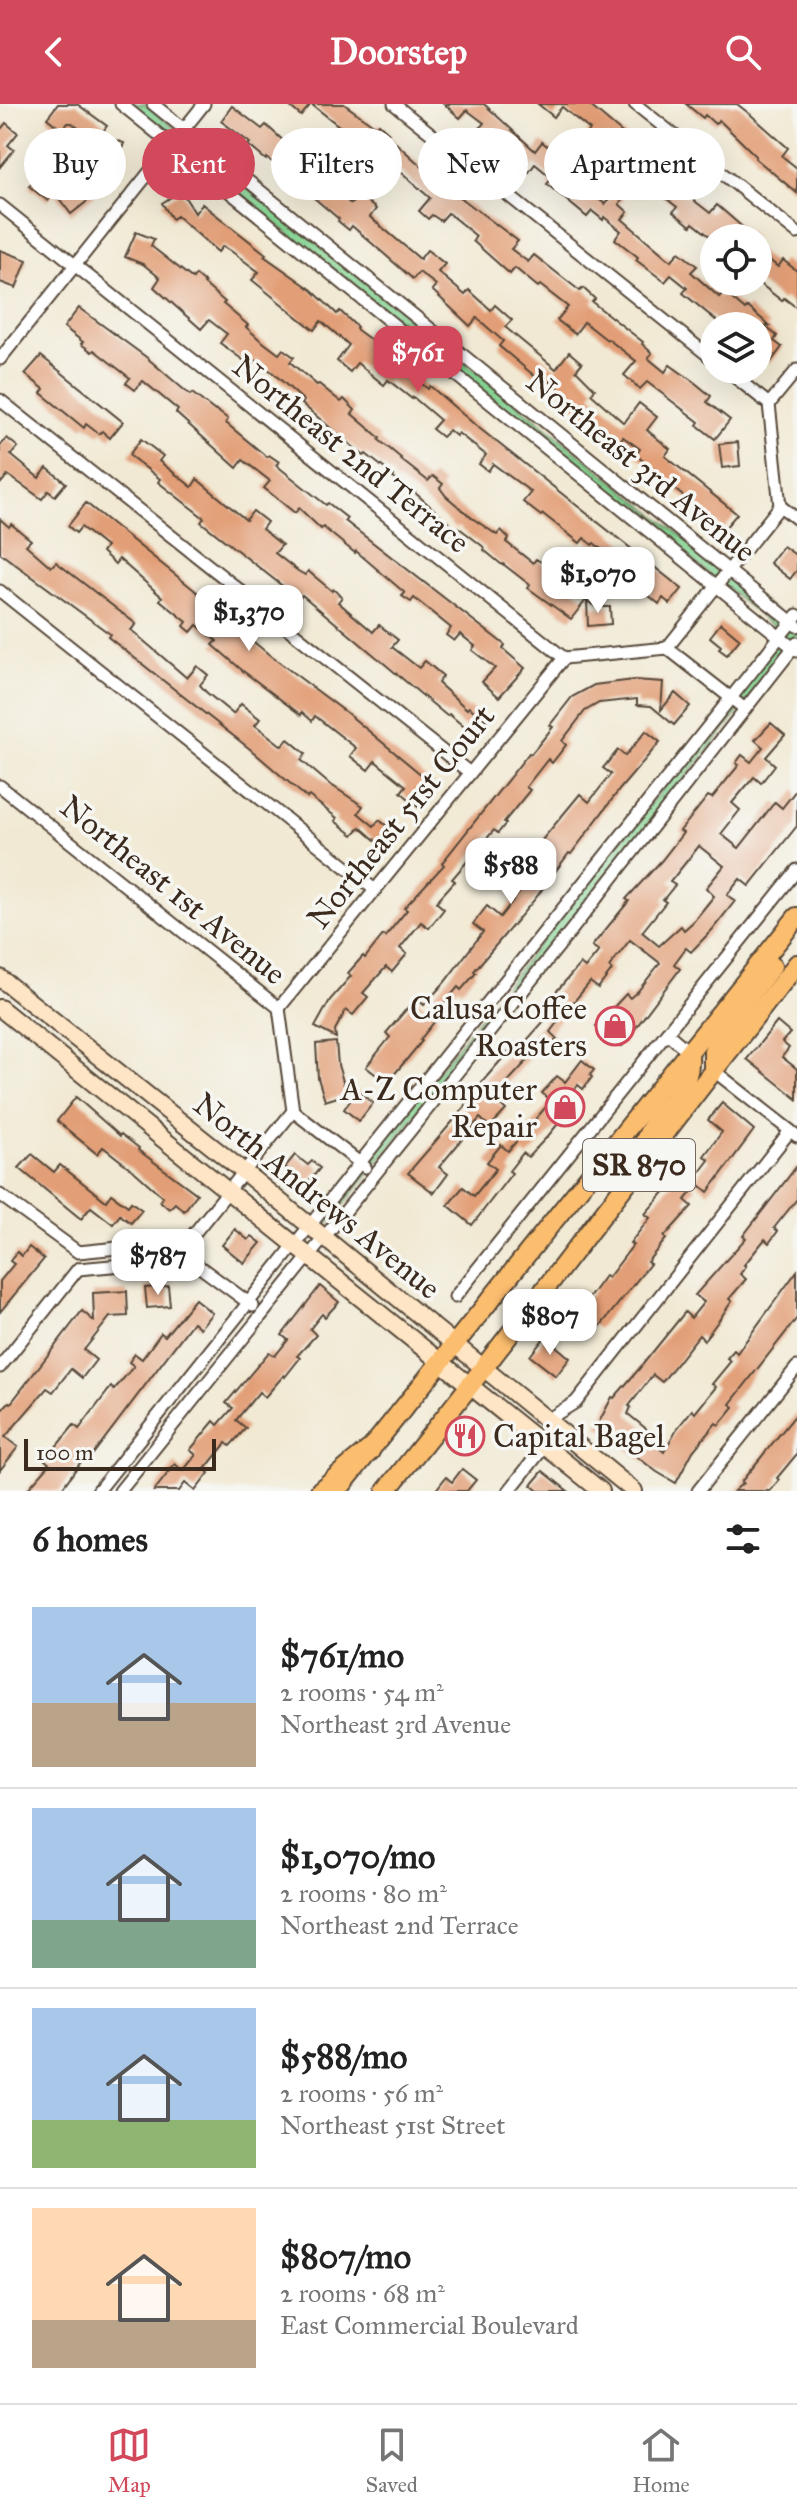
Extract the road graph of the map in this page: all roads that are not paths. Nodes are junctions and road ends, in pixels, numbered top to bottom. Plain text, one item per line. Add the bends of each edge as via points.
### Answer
1 (121, 104) edge
2 (153, 104) edge
3 (204, 104) edge
4 (394, 104) edge
5 (635, 104) edge
6 (151, 128) edge
7 (183, 128) edge
8 (185, 128) edge
9 (142, 182) edge
10 (255, 186) edge
11 (265, 194) junction
12 (240, 200) edge
13 (0, 205) edge
14 (252, 210) junction
15 (797, 233) edge
16 (75, 266) junction
17 (700, 349) edge
18 (460, 353) junction
19 (0, 359) edge
20 (448, 368) junction
21 (797, 370) edge
22 (744, 384) edge
23 (0, 400) edge
24 (769, 404) junction
25 (780, 506) junction
26 (797, 519) edge
27 (727, 570) junction
28 (715, 585) junction
29 (0, 591) edge
30 (795, 621) edge
31 (780, 637) junction
32 (796, 647) edge
33 (667, 648) junction
34 (564, 658) junction
35 (731, 697) junction
36 (745, 709) junction
37 (470, 773) junction
38 (0, 786) edge
39 (797, 870) edge
40 (375, 890) junction
41 (797, 917) edge
42 (550, 924) junction
43 (566, 937) junction
44 (770, 951) junction
45 (797, 964) edge
46 (0, 978) edge
47 (0, 1008) edge
48 (279, 1008) junction
49 (667, 1033) junction
50 (689, 1052) junction
51 (713, 1070) junction
52 (293, 1111) junction
53 (794, 1134) edge
54 (647, 1154) junction
55 (360, 1162) junction
56 (244, 1172) junction
57 (374, 1174) junction
58 (228, 1190) junction
59 (0, 1195) edge
60 (310, 1225) junction
61 (324, 1237) junction
62 (188, 1241) junction
63 (294, 1245) junction
64 (78, 1252) junction
65 (308, 1256) junction
66 (189, 1259) junction
67 (78, 1269) junction
68 (455, 1297) dead end
69 (249, 1302) junction
70 (262, 1313) junction
71 (454, 1343) junction
72 (440, 1362) junction
73 (0, 1367) edge
74 (797, 1367) edge
75 (485, 1368) junction
76 (471, 1386) junction
77 (553, 1424) junction
78 (544, 1446) junction
79 (369, 1451) junction
80 (98, 1491) edge
81 (120, 1491) edge
82 (321, 1491) edge
83 (337, 1491) edge
84 (386, 1491) edge
85 (509, 1491) edge
86 (601, 1491) edge
87 (634, 1491) edge
88 (698, 1491) edge

1 - 6 street, Northeast 3rd Avenue
2 - 7 street, Northeast 3rd Avenue
3 - 8 street
4 - 17 street
5 - 15 street
9 - 16 street
10 - 11 street, Northeast 3rd Avenue
11 - 14 street
11 - 18 street, Northeast 3rd Avenue
12 - 14 street, Northeast 3rd Avenue
13 - 16 street, Northeast 2nd Terrace
14 - 20 street, Northeast 3rd Avenue
16 - 19 street
16 - 34 street, Northeast 2nd Terrace
18 - 20 street
18 - 27 street, Northeast 3rd Avenue
20 - 28 street, Northeast 3rd Avenue
21 - 24 street
22 - 24 street
23 - 37 street
24 - 25 street
25 - 26 street
25 - 27 street
27 - 28 street
27 - 30 street, Northeast 3rd Avenue
28 - 31 street, Northeast 3rd Avenue
28 - 33 street
29 - 40 street
30 - 31 street
31 - 32 street, Northeast 3rd Avenue
31 - 35 street
32 - 36 street
33 - 34 street
33 - 35 street
34 - 37 street, Northeast 51st Court
35 - 36 street
35 - 42 street
36 - 43 street
37 - 40 street, Northeast 51st Court
38 - 48 street, Northeast 1st Avenue
39 - 49 street
40 - 48 street, Northeast 51st Court
41 - 44 main road, SR 870
42 - 43 street
42 - 55 street
43 - 57 street
44 - 50 main road, SR 870
44 - 51 main road via 770,971 715,1044
45 - 51 main road, SR 870
46 - 56 main road, North Andrews Avenue
47 - 58 main road, North Andrews Avenue
48 - 52 street, Northeast 1st Avenue
49 - 50 street
49 - 68 street
50 - 54 main road via 686,1083 648,1133
50 - 71 main road, SR 870
51 - 53 street
51 - 54 main road, SR 870
52 - 55 street
52 - 56 street
53 - 77 street
54 - 75 main road, SR 870
55 - 57 street
55 - 60 street
56 - 58 street
56 - 60 main road, North Andrews Avenue
57 - 61 street
58 - 62 street
58 - 63 main road, North Andrews Avenue
59 - 64 street
60 - 61 main road, North Andrews Avenue
60 - 63 street
61 - 65 street
61 - 71 main road, North Andrews Avenue
62 - 64 street
62 - 66 street
63 - 65 main road, North Andrews Avenue
63 - 69 street
64 - 67 street
65 - 70 street
65 - 72 main road, North Andrews Avenue
66 - 67 street
66 - 69 street
67 - 73 street
69 - 70 street
69 - 80 street
70 - 81 street
71 - 72 main road, SR 870
71 - 75 main road, North Andrews Avenue
72 - 76 main road, North Andrews Avenue
72 - 79 main road, SR 870
74 - 88 street
75 - 76 main road, SR 870
75 - 77 main road, North Andrews Avenue
76 - 78 main road, North Andrews Avenue
76 - 84 main road, SR 870
77 - 78 street
77 - 87 main road, North Andrews Avenue
78 - 85 street
78 - 86 main road, North Andrews Avenue
79 - 82 highway
79 - 83 main road, SR 870

